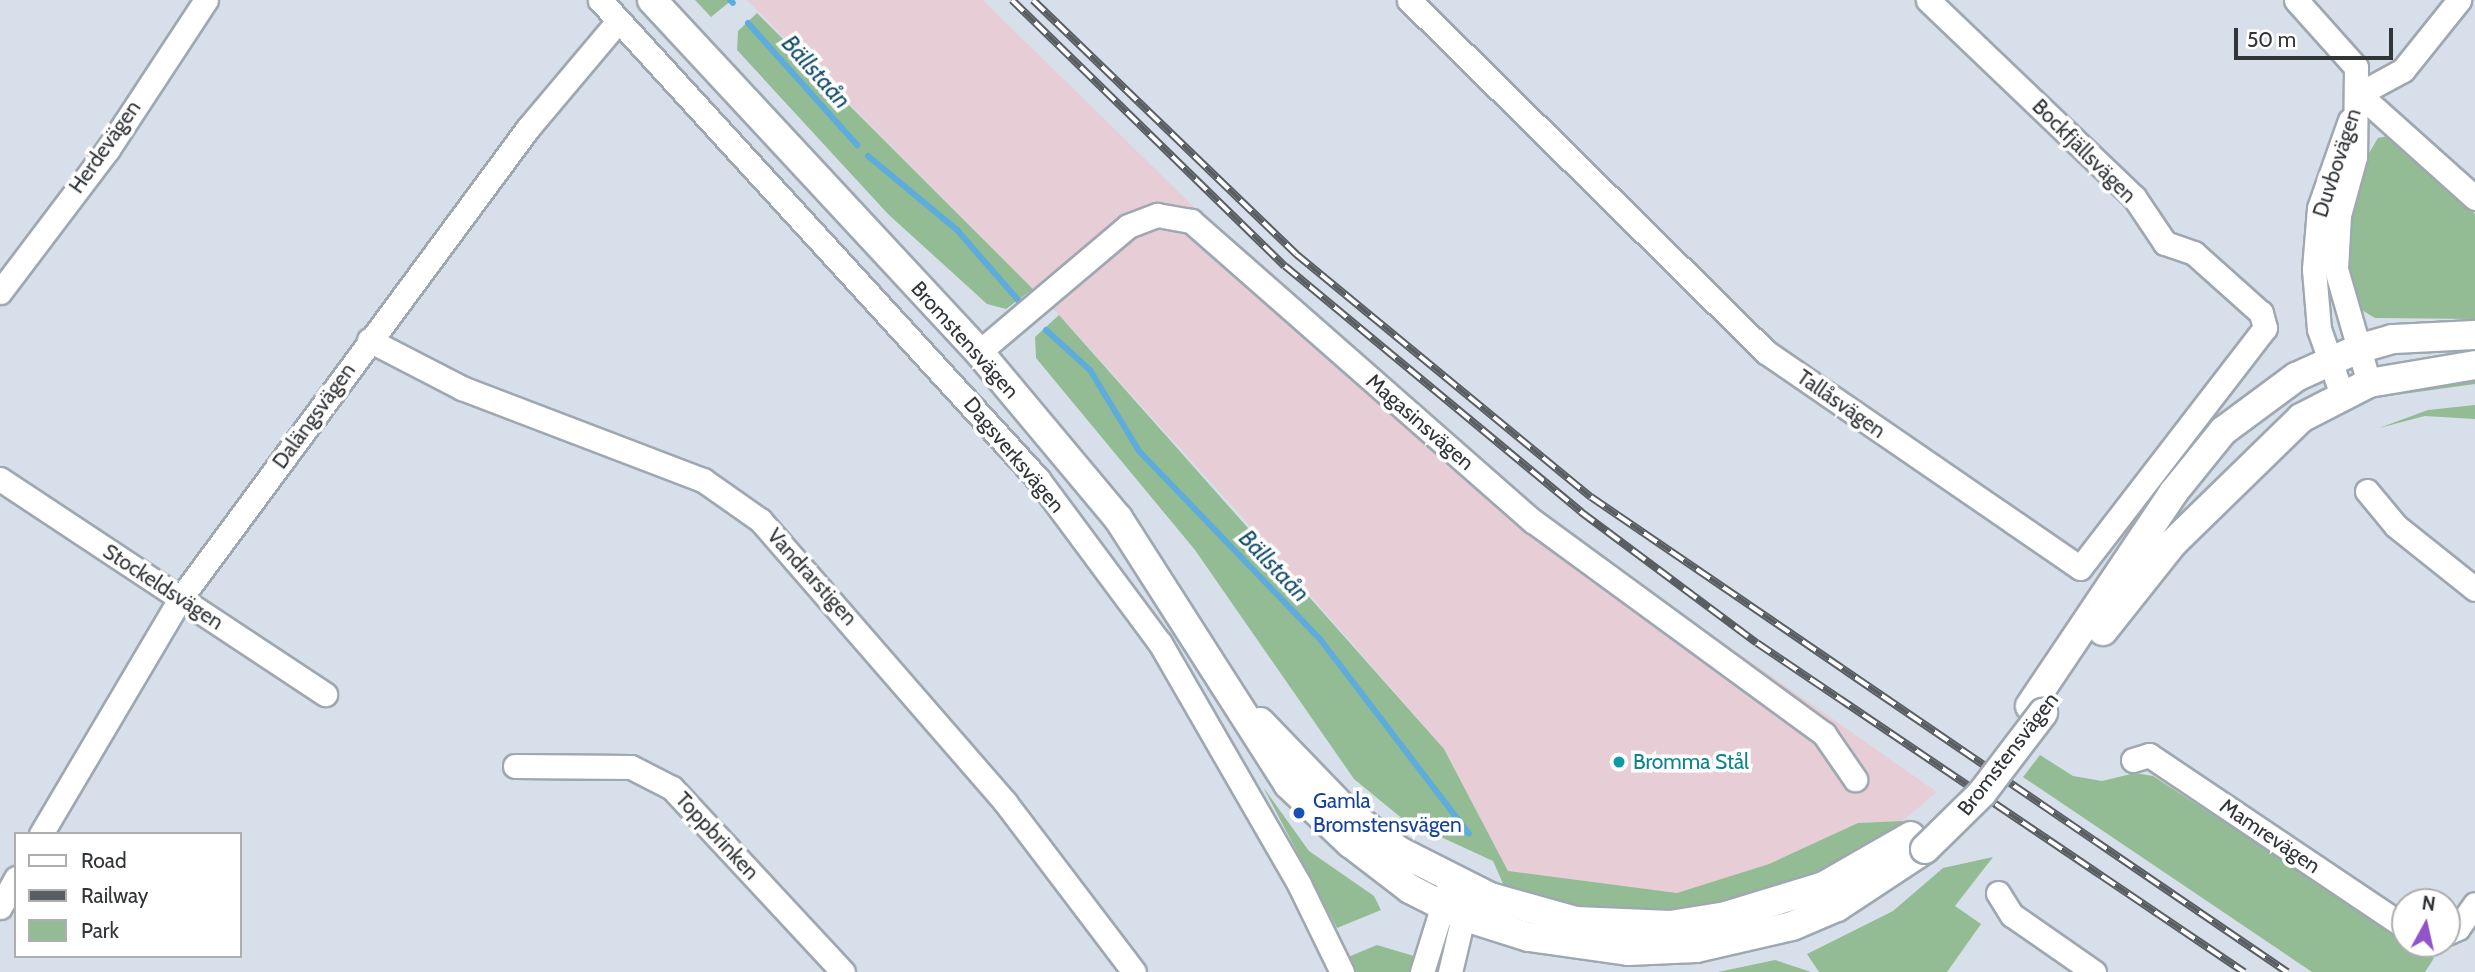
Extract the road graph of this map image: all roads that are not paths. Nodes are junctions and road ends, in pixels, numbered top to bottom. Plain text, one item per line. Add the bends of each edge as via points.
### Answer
1 (206, 0) edge
2 (600, 0) edge
3 (652, 0) edge
4 (1409, 0) edge
5 (1928, 0) edge
6 (2296, 0) edge
7 (2459, 0) edge
8 (618, 20) junction
9 (2360, 94) junction
10 (2475, 198) edge
11 (0, 292) edge
12 (2265, 328) joint
13 (2475, 335) edge
14 (369, 340) junction
15 (2358, 349) junction
16 (979, 352) junction
17 (2326, 361) junction
18 (2475, 365) edge
19 (2369, 383) junction
20 (2342, 395) junction
21 (0, 479) edge
22 (2367, 491) dead end
23 (2475, 589) edge
24 (180, 599) junction
25 (325, 694) dead end
26 (1245, 708) junction
27 (2036, 709) junction
28 (2133, 760) dead end
29 (515, 766) dead end
30 (1854, 779) dead end
31 (42, 832) edge
32 (1918, 842) junction
33 (14, 882) edge
34 (1460, 884) junction
35 (1998, 893) dead end
36 (2475, 904) edge
37 (0, 906) edge
38 (1453, 911) junction
39 (2391, 918) edge
40 (2461, 924) edge
41 (843, 972) edge
42 (1134, 972) edge
43 (1342, 972) edge
44 (1422, 972) edge
45 (1450, 972) edge
46 (2094, 972) edge

1 - 11 street, Herdevägen via 107,149
2 - 8 street, Dagsverksvägen
3 - 16 street, Bromstensvägen
4 - 12 street, Tallåsvägen via 1766,352 2080,568
5 - 12 street, Bockfjällsvägen via 2134,197 2165,243 2194,253 2261,313
6 - 9 street, Duvbovägen via 2356,67
7 - 9 street via 2403,69
8 - 14 street, Dalängsvägen
8 - 43 street, Dagsverksvägen via 1038,479 1160,643
9 - 10 street
9 - 15 street, Duvbovägen via 2336,269
9 - 17 street, Duvbovägen via 2319,208 2314,269
13 - 15 street, Bromstensvägen via 2393,339
14 - 24 street, Dalängsvägen
14 - 42 street, Vandrarstigen via 462,388 703,480 760,520 1005,802
15 - 17 street, Bromstensvägen
15 - 19 street, Duvbovägen
16 - 26 street, Bromstensvägen via 1118,518
16 - 30 street, Magasinsvägen via 1128,226 1157,215 1191,221 1533,521 1824,734
17 - 20 street, Duvbovägen
17 - 27 street, Bromstensvägen via 2254,405 2198,458
18 - 19 street, Bromstensvägen
19 - 20 street, Bromstensvägen
20 - 27 street, Bromstensvägen via 2301,418 2249,462
21 - 24 street, Stockeldsvägen
22 - 23 street via 2396,526
24 - 25 street, Stockeldsvägen
24 - 31 street, Dalängsvägen
26 - 34 street, Bromstensvägen via 1347,812
26 - 38 street, Bromstensvägen via 1269,760 1320,817 1400,882
27 - 32 street, Bromstensvägen
28 - 39 street, Mamrevägen via 2149,755
29 - 41 street, Toppbrinken via 631,767 672,788
32 - 34 street, Bromstensvägen via 1824,886 1726,916 1670,925 1576,921
32 - 38 street, Bromstensvägen via 1837,907 1792,926 1696,948 1572,946
33 - 37 street
34 - 38 street
35 - 46 street via 2012,915
36 - 40 street
38 - 44 street
38 - 45 street

